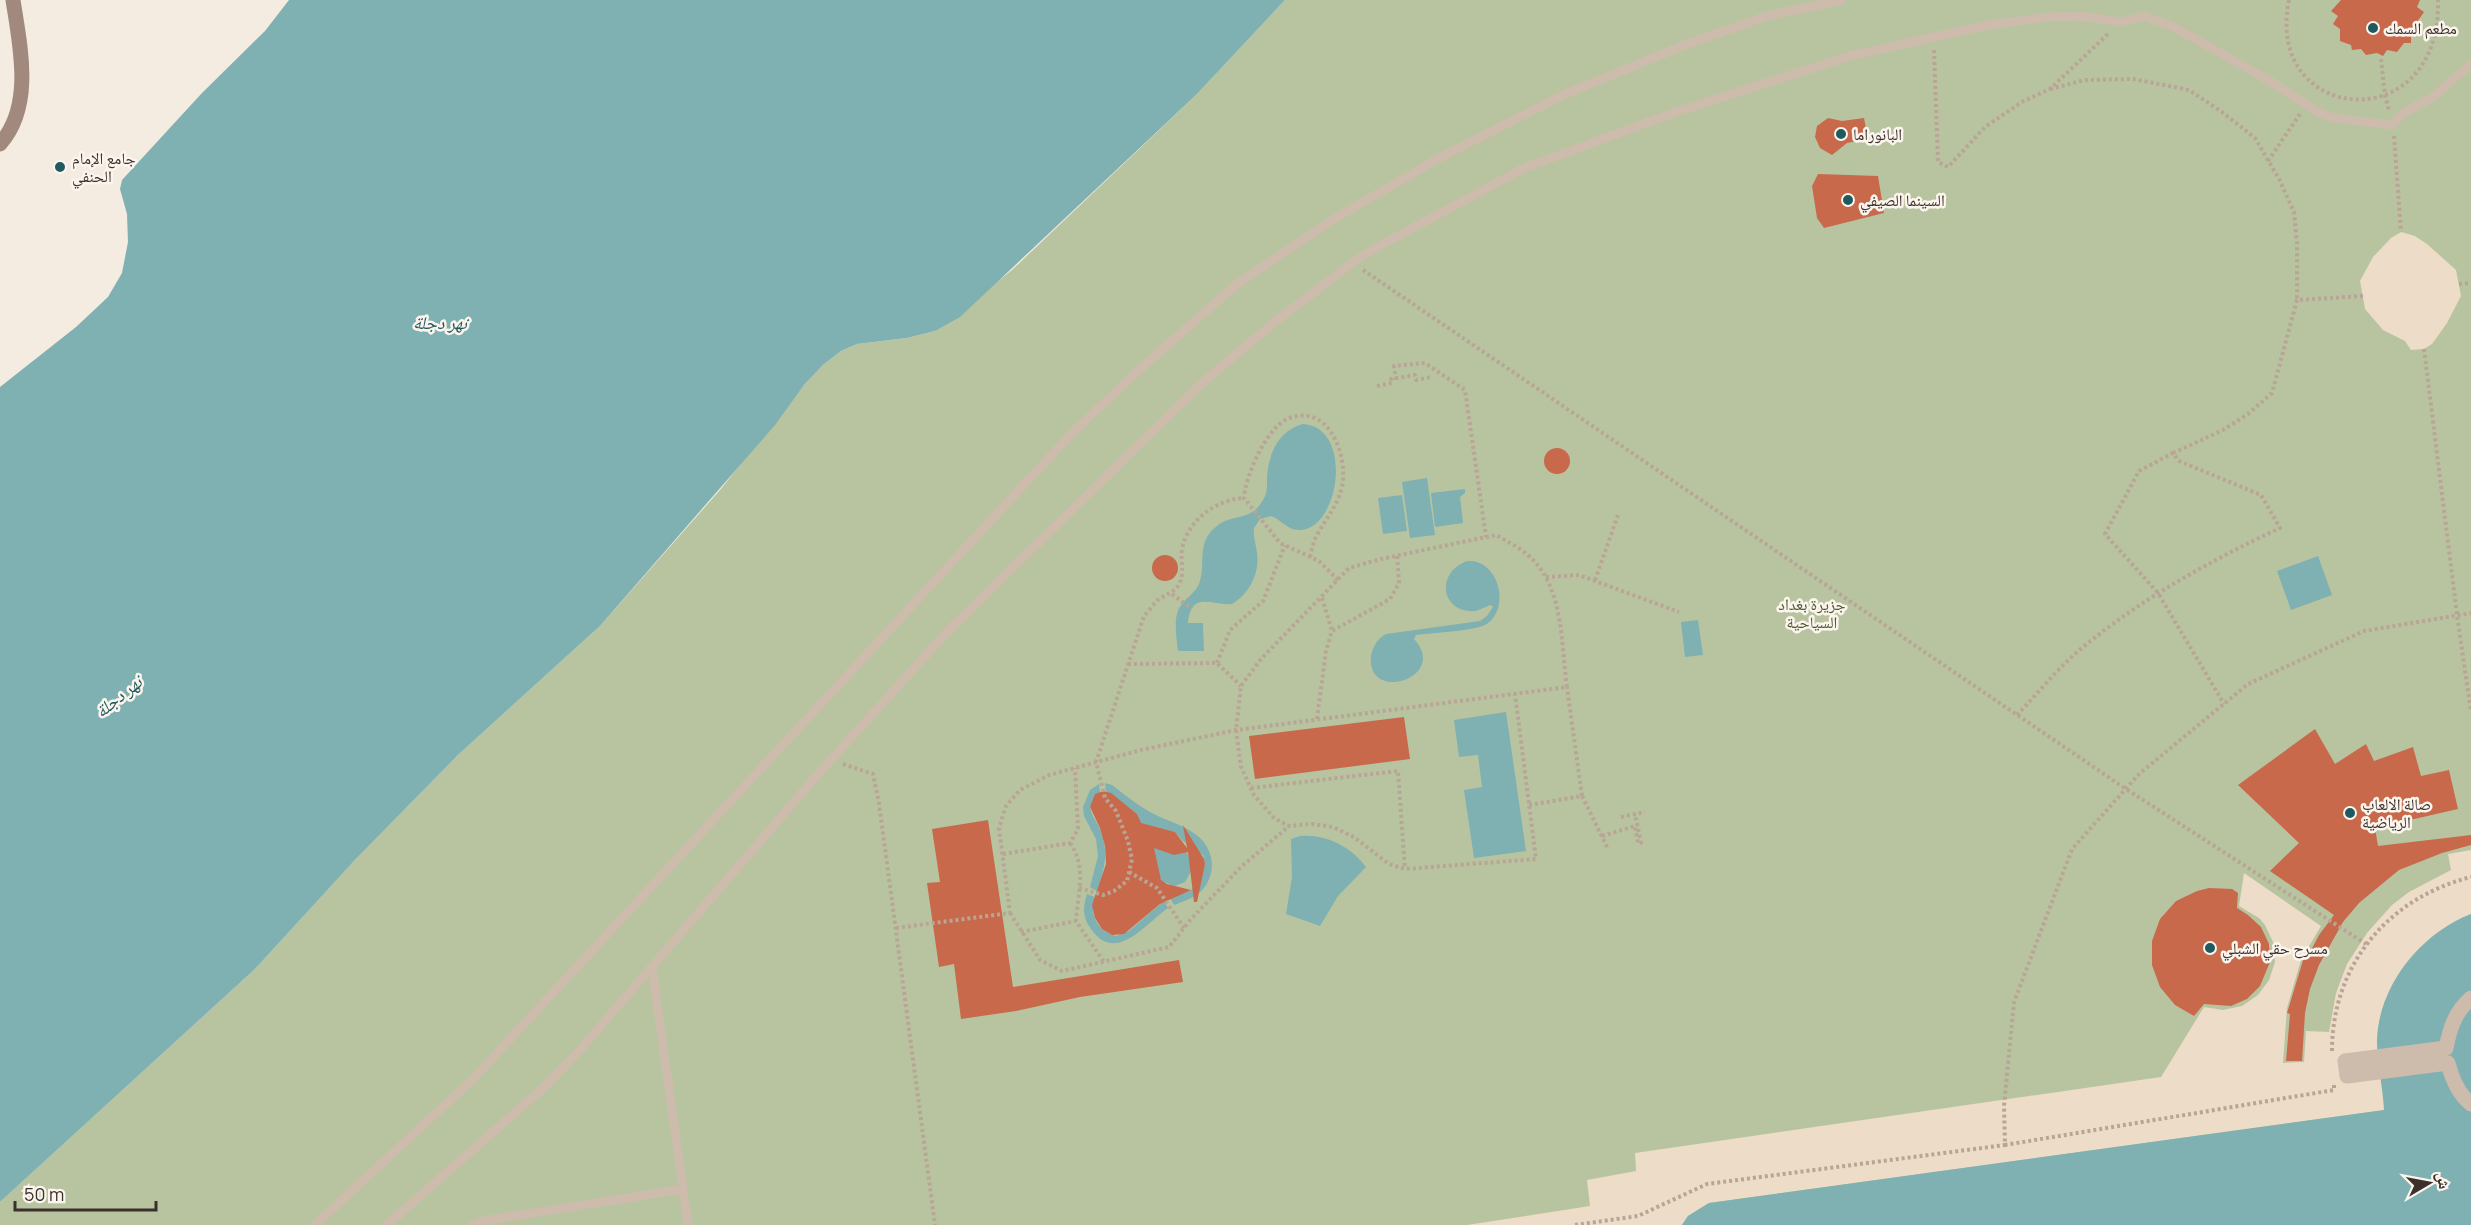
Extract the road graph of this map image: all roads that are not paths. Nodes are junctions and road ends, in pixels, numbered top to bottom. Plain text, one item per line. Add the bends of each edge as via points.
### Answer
1 (13, 0) edge
2 (1841, 0) edge
3 (2471, 64) edge
4 (0, 144) edge
5 (652, 968) junction
6 (2471, 998) edge
7 (2471, 1104) edge
8 (682, 1189) junction
9 (315, 1225) edge
10 (387, 1225) edge
11 (473, 1225) edge
12 (688, 1225) edge

1 - 4 street via 22,83 13,126
2 - 9 lane via 1767,16 1563,95 1441,157 1348,211 1237,284 1072,433 472,1080
3 - 5 lane via 2393,124 2334,118 2306,106 2174,27 2144,16 2121,22 2081,16 2049,17 1988,25 1839,59 1676,112 1524,168 1362,255 1202,384 948,631 831,759
5 - 8 lane
5 - 10 lane via 542,1089
6 - 7 street via 2456,1015 2446,1048 2345,1061 2347,1076 2448,1064 2452,1080
8 - 11 lane
8 - 12 lane

